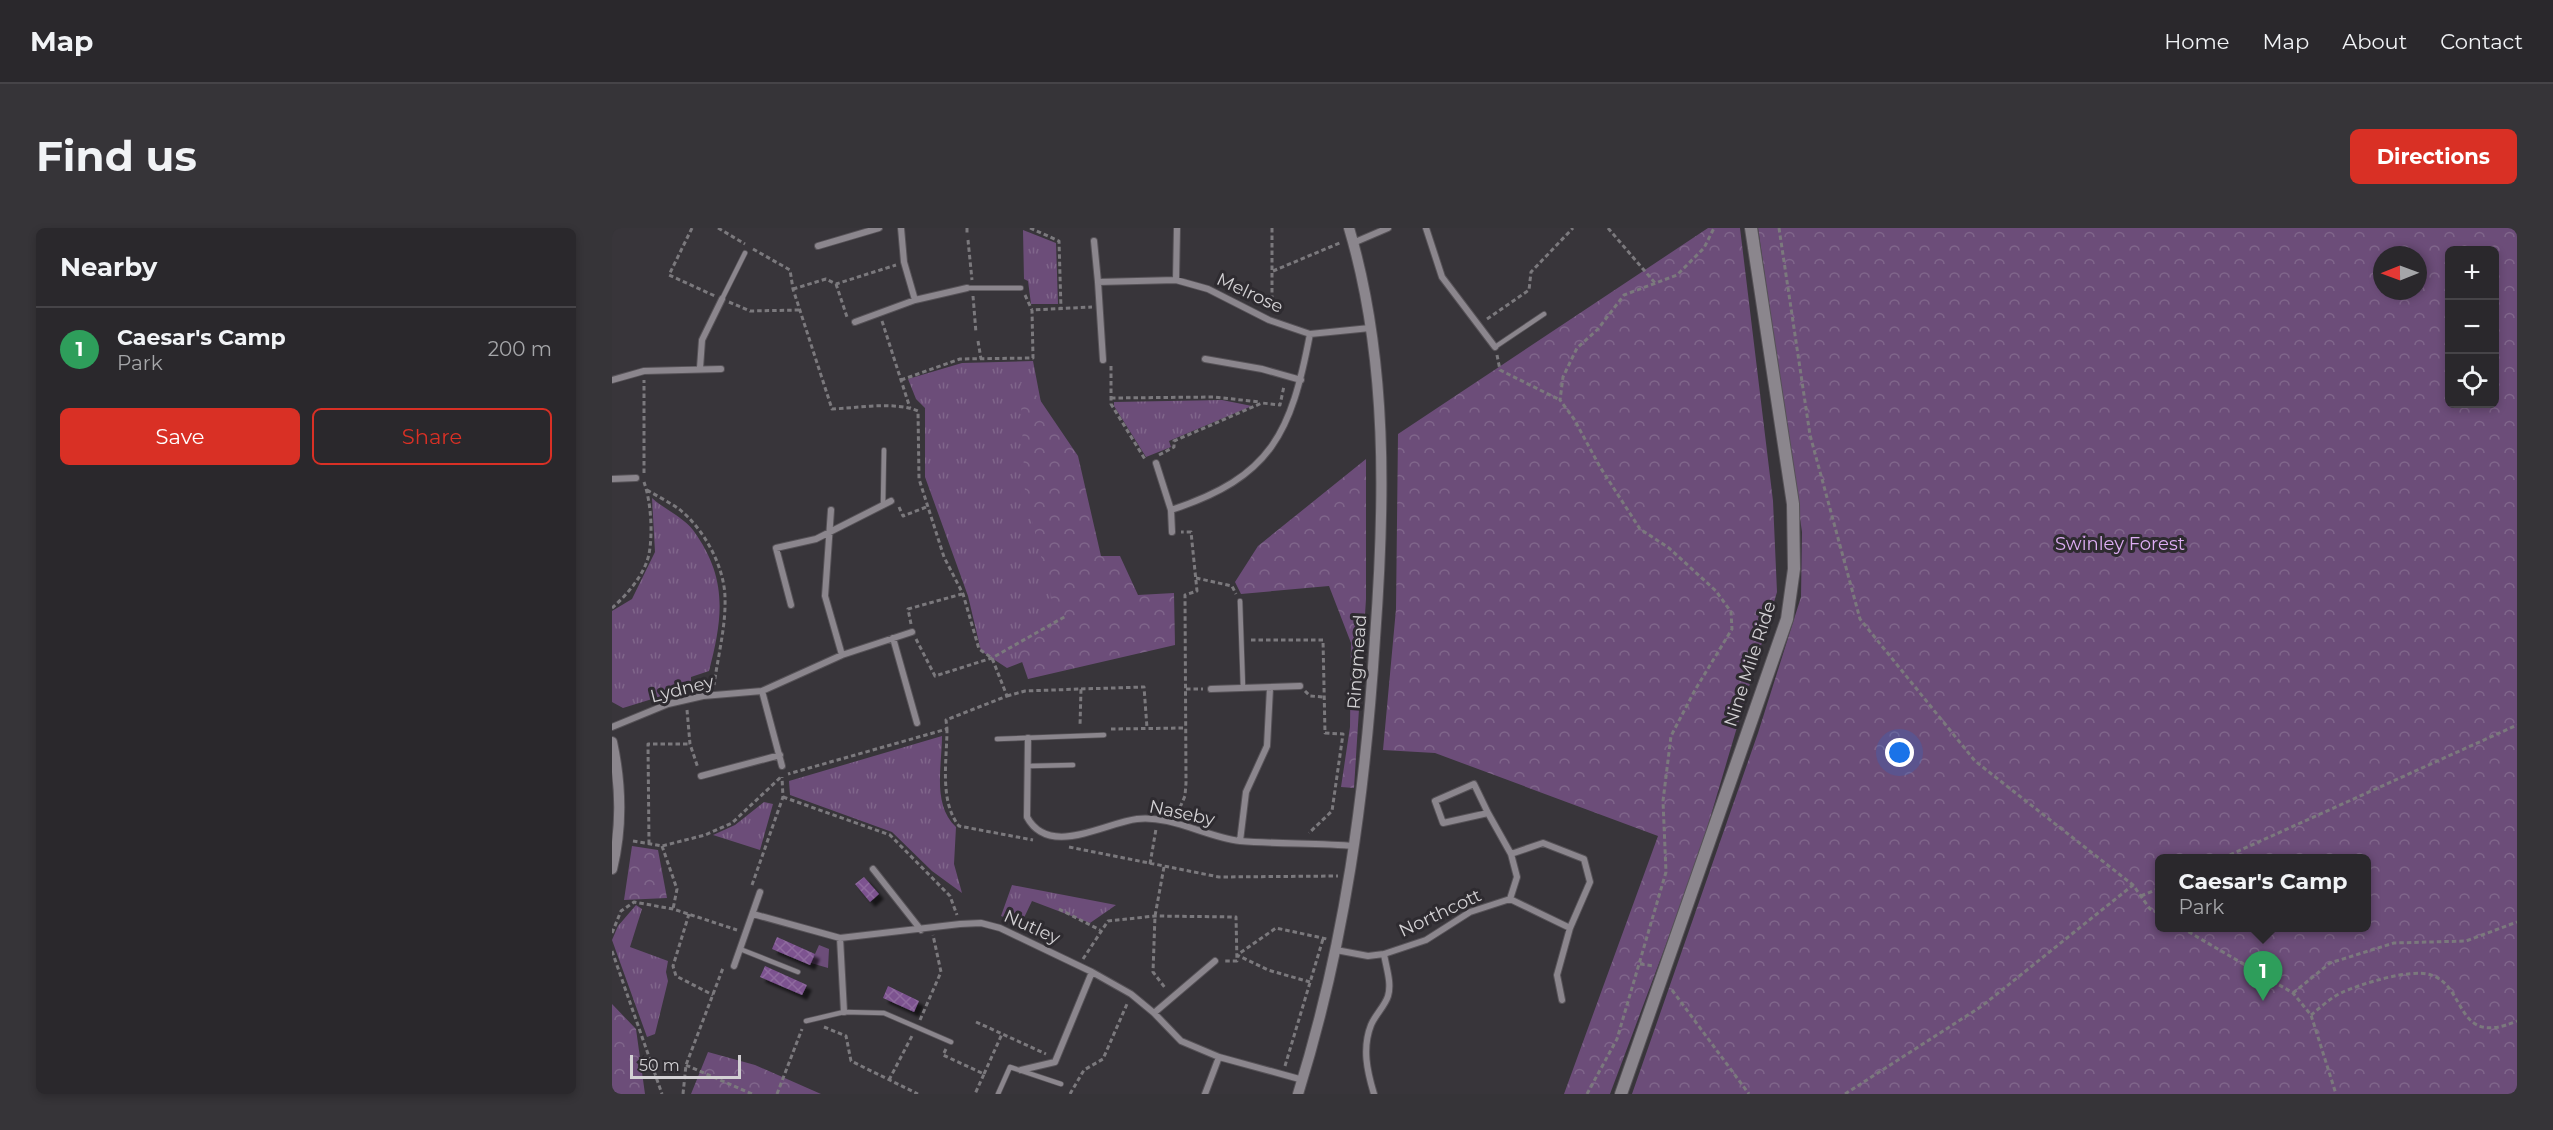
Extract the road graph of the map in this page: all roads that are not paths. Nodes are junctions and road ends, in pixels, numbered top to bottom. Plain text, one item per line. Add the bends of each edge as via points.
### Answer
1 (879, 228) edge
2 (901, 228) edge
3 (1177, 228) edge
4 (1388, 228) edge
5 (1426, 228) edge
6 (1751, 228) edge
7 (1351, 236) edge
8 (1094, 241) dead end
9 (818, 246) dead end
10 (745, 253) dead end
11 (1176, 280) junction
12 (1098, 282) junction
13 (967, 288) joint
14 (1021, 288) road end
15 (722, 299) joint
16 (915, 300) junction
17 (1544, 314) dead end
18 (855, 322) road end
19 (1370, 328) junction
20 (1310, 334) junction
21 (1495, 347) joint
22 (1205, 359) dead end
23 (1103, 360) road end
24 (700, 368) junction
25 (721, 369) dead end
26 (612, 380) edge
27 (1302, 380) junction
28 (884, 450) dead end
29 (1156, 463) dead end
30 (636, 478) dead end
31 (612, 479) edge
32 (891, 501) road end
33 (883, 505) junction
34 (831, 510) dead end
35 (1171, 510) junction
36 (829, 532) junction
37 (1173, 532) road end
38 (1240, 601) road end
39 (791, 605) dead end
40 (912, 632) road end
41 (893, 638) junction
42 (842, 655) junction
43 (1300, 686) road end
44 (1243, 688) junction
45 (1270, 688) junction
46 (1211, 689) road end
47 (762, 691) junction
48 (917, 723) dead end
49 (612, 727) edge
50 (1104, 735) road end
51 (1028, 738) junction
52 (997, 739) dead end
53 (612, 742) edge
54 (780, 754) junction
55 (1073, 765) dead end
56 (782, 766) road end
57 (1029, 766) junction
58 (701, 776) road end
59 (1488, 813) junction
60 (1240, 841) junction
61 (1356, 846) junction
62 (1511, 854) junction
63 (612, 869) edge
64 (873, 869) dead end
65 (760, 892) dead end
66 (1510, 899) junction
67 (753, 914) junction
68 (1570, 928) junction
69 (921, 930) junction
70 (840, 938) junction
71 (1337, 946) junction
72 (740, 950) junction
73 (1384, 954) junction
74 (1215, 961) road end
75 (734, 966) dead end
76 (798, 972) dead end
77 (1092, 972) junction
78 (1562, 1000) dead end
79 (844, 1012) junction
80 (1154, 1013) junction
81 (806, 1021) road end
82 (951, 1042) road end
83 (1219, 1057) junction
84 (1021, 1070) junction
85 (1303, 1080) junction
86 (1061, 1084) dead end
87 (998, 1094) edge
88 (1205, 1094) edge
89 (1298, 1094) edge
90 (1374, 1094) edge
91 (1621, 1094) edge

1 - 9 street
2 - 16 street via 904,262
3 - 11 street
4 - 7 street
5 - 21 street via 1442,276
6 - 91 main road, Nine Mile Ride via 1793,504 1794,569 1787,619
7 - 19 street, Ringmead
8 - 12 street
10 - 15 lane
11 - 12 street, Melrose
11 - 20 street, Melrose via 1208,289 1272,321
12 - 23 street
13 - 14 lane
13 - 16 street
15 - 24 street via 702,340
16 - 18 street
17 - 21 lane
19 - 20 street, Melrose
19 - 61 street, Ringmead via 1382,515 1368,756
20 - 27 street
22 - 27 street
24 - 25 street
24 - 26 street via 644,371
27 - 35 street via 1290,416 1255,468 1207,498
28 - 33 lane
29 - 35 street
30 - 31 street
32 - 33 street
33 - 36 street
34 - 36 street
35 - 37 street
36 - 39 street via 776,548
36 - 42 street via 825,596
38 - 44 lane
40 - 41 street, Lydney
41 - 42 street, Lydney
41 - 48 street
42 - 47 street, Lydney
43 - 45 street
44 - 45 street
44 - 46 street
45 - 60 street, Naseby via 1267,746 1246,792
47 - 49 street, Lydney via 668,704
47 - 54 street
50 - 51 lane
51 - 52 lane
51 - 57 street, Naseby
53 - 63 street via 619,800
54 - 56 street
54 - 58 street
55 - 57 lane
57 - 60 street, Naseby via 1028,817 1043,834 1071,837 1138,819
59 - 59 street, Northcott via 1443,824 1435,801 1474,784
59 - 62 street, Northcott
60 - 61 street, Naseby
61 - 71 street, Ringmead
62 - 66 street, Northcott via 1517,877
62 - 68 street via 1543,843 1584,859 1590,882
64 - 69 street
65 - 67 street
66 - 68 street, Northcott
66 - 73 street, Northcott via 1470,912 1426,940
67 - 70 street, Nutley
67 - 72 street
68 - 78 street via 1557,975
69 - 70 street, Nutley
69 - 77 street, Nutley via 981,923 1000,928
70 - 79 street
71 - 73 street, Northcott via 1368,956
71 - 85 street, Ringmead
72 - 75 street
72 - 76 lane
73 - 90 street, Northcott via 1388,996 1371,1025 1365,1048
74 - 80 street
77 - 80 street, Nutley via 1131,994
77 - 84 street via 1054,1062
79 - 81 lane
79 - 82 lane via 884,1013
80 - 83 street, Nutley via 1181,1041
83 - 85 street, Nutley
83 - 88 street
84 - 86 lane
84 - 87 lane via 1010,1067
85 - 89 street, Ringmead

